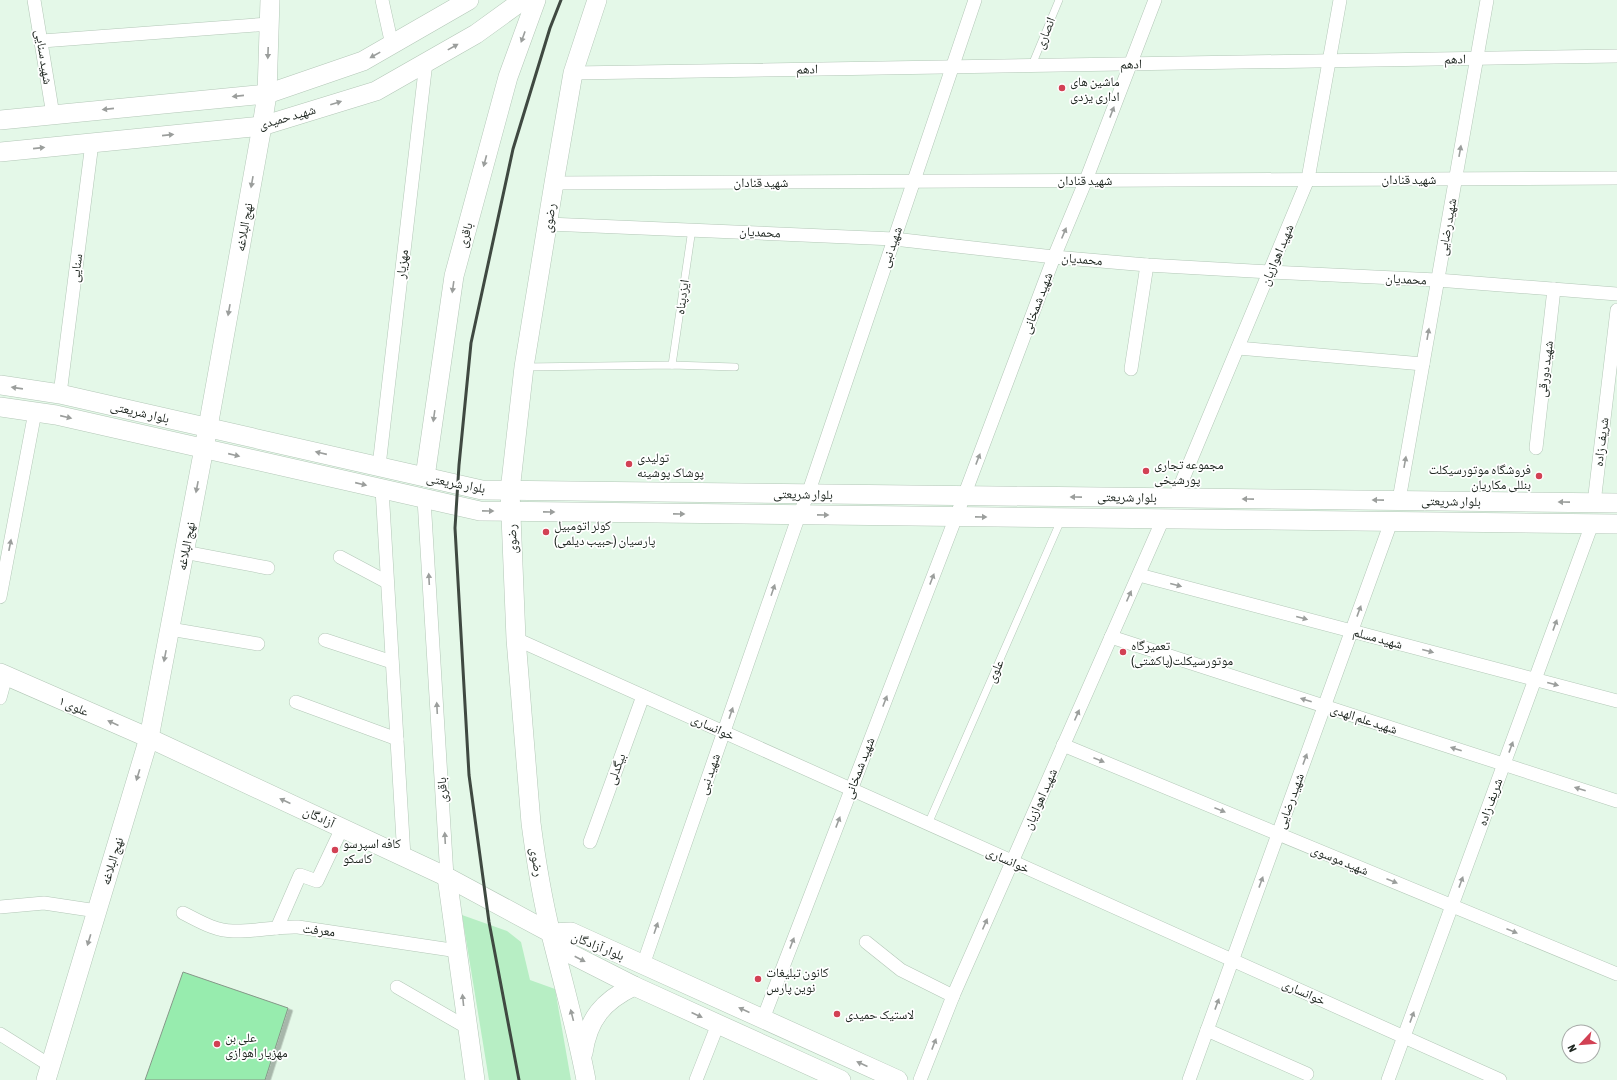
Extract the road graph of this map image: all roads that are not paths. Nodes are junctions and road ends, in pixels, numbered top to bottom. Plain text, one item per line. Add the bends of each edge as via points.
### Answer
1 (34, 0) edge
2 (270, 0) edge
3 (382, 0) edge
4 (469, 0) edge
5 (523, 0) edge
6 (536, 0) edge
7 (597, 0) edge
8 (975, 0) edge
9 (1059, 0) edge
10 (1155, 0) edge
11 (1340, 0) edge
12 (1487, 0) edge
13 (269, 24) junction
14 (42, 41) junction
15 (392, 45) junction
16 (1617, 56) edge
17 (1476, 59) junction
18 (1329, 61) junction
19 (426, 62) junction
20 (1131, 64) junction
21 (1032, 66) junction
22 (952, 67) junction
23 (574, 73) junction
24 (267, 94) junction
25 (52, 115) junction
26 (0, 120) edge
27 (262, 126) junction
28 (92, 143) junction
29 (0, 152) edge
30 (1455, 178) junction
31 (1617, 178) edge
32 (1308, 179) junction
33 (1086, 180) junction
34 (913, 182) junction
35 (554, 183) junction
36 (548, 224) junction
37 (692, 229) junction
38 (894, 239) junction
39 (1054, 257) junction
40 (1147, 265) junction
41 (1270, 272) junction
42 (1437, 280) junction
43 (1554, 289) junction
44 (1617, 294) edge
45 (1617, 310) edge
46 (1238, 348) junction
47 (1422, 364) junction
48 (672, 365) junction
49 (524, 367) junction
50 (735, 368) dead end
51 (1131, 369) dead end
52 (0, 385) edge
53 (60, 394) junction
54 (0, 407) edge
55 (35, 412) junction
56 (208, 428) junction
57 (204, 448) junction
58 (1536, 448) dead end
59 (379, 466) junction
60 (425, 477) junction
61 (382, 489) junction
62 (510, 490) junction
63 (808, 494) junction
64 (964, 496) junction
65 (1175, 498) junction
66 (424, 499) junction
67 (1398, 500) junction
68 (1594, 503) junction
69 (1617, 503) edge
70 (510, 512) junction
71 (799, 515) junction
72 (956, 517) junction
73 (1062, 518) junction
74 (1163, 519) junction
75 (1391, 522) junction
76 (1592, 524) junction
77 (1617, 524) edge
78 (184, 552) junction
79 (340, 557) dead end
80 (268, 568) dead end
81 (1138, 576) junction
82 (388, 582) junction
83 (0, 597) edge
84 (170, 629) junction
85 (1351, 631) junction
86 (1111, 637) junction
87 (516, 639) junction
88 (325, 640) dead end
89 (258, 644) dead end
90 (392, 662) junction
91 (3, 674) edge
92 (1535, 680) junction
93 (643, 696) junction
94 (0, 698) edge
95 (1617, 701) edge
96 (296, 702) dead end
97 (1324, 706) junction
98 (724, 732) junction
99 (149, 738) junction
100 (397, 738) junction
101 (1064, 745) junction
102 (1504, 764) junction
103 (851, 789) junction
104 (1617, 801) edge
105 (928, 824) junction
106 (342, 828) junction
107 (1278, 834) junction
108 (590, 842) dead end
109 (404, 857) junction
110 (1012, 862) junction
111 (447, 877) junction
112 (1452, 906) junction
113 (0, 908) edge
114 (97, 912) junction
115 (183, 913) dead end
116 (277, 928) junction
117 (551, 933) junction
118 (866, 942) dead end
119 (458, 952) junction
120 (1232, 960) junction
121 (643, 965) junction
122 (1617, 974) edge
123 (634, 986) junction
124 (397, 987) dead end
125 (953, 996) junction
126 (763, 1019) junction
127 (718, 1024) junction
128 (466, 1027) junction
129 (1207, 1030) junction
130 (0, 1034) edge
131 (1404, 1037) junction
132 (582, 1056) junction
133 (49, 1073) edge
134 (1307, 1074) dead end
135 (820, 1076) edge
136 (475, 1080) edge
137 (586, 1080) edge
138 (696, 1080) edge
139 (841, 1080) edge
140 (898, 1080) edge
141 (920, 1080) edge
142 (1189, 1080) edge
143 (1388, 1080) edge
144 (1500, 1080) edge

1 - 14 street, شهید سنایی
2 - 13 main road, نهج البلاغه
3 - 15 street
4 - 15 main road
19 -> 5 main road, شهید حمیدی via 476,34
6 -> 60 main road, باقری via 508,77 454,276
7 - 23 main road, رضوی
8 - 22 street, شهید نبی
9 - 21 lane, انصاری
10 - 20 street, شهید شمخانی
11 - 18 street, شهید اهوازیان
12 - 17 street, شهید رضایی
13 - 14 street
13 -> 24 main road, نهج البلاغه
14 - 25 street, شهید سنایی
15 -> 24 main road via 363,61
16 - 17 street, ادهم
17 - 18 street, ادهم
30 -> 17 street, شهید رضایی
18 - 20 street, ادهم
18 - 32 street, شهید اهوازیان
27 -> 19 main road, شهید حمیدی via 376,91
19 - 59 street, مهزیار
20 - 21 street, ادهم
33 -> 20 street, شهید شمخانی
21 - 22 street, ادهم
22 - 23 street, ادهم
22 - 34 street, شهید نبی
23 - 35 main road, رضوی
24 -> 25 main road
24 - 27 main road, نهج البلاغه
25 - 26 main road
28 -> 27 main road, شهید حمیدی
27 -> 56 main road, نهج البلاغه
29 -> 28 main road, شهید حمیدی
28 - 53 street, سنایی
30 - 31 street, شهید قنادان
30 - 32 street, شهید قنادان
30 - 42 street, شهید رضایی
32 - 33 street, شهید قنادان
32 - 41 street, شهید اهوازیان
33 - 34 street, شهید قنادان
39 -> 33 street, شهید شمخانی
34 - 35 street, شهید قنادان
34 - 38 street, شهید نبی
35 - 36 main road, رضوی
36 - 37 street, محمدیان
36 - 49 main road, رضوی
37 - 38 street, محمدیان
37 - 48 lane, ایزدپناه
38 - 39 street, محمدیان
38 - 63 street, شهید نبی
39 - 40 street, محمدیان
64 -> 39 street, شهید شمخانی
40 - 41 street, محمدیان
40 - 51 street
41 - 42 street, محمدیان
41 - 46 street, شهید اهوازیان
42 - 43 street, محمدیان
47 -> 42 street, شهید رضایی
43 - 44 street, محمدیان
43 - 58 street, شهید دورقی
45 - 68 street, شریف زاده
46 - 47 street
46 - 65 street, شهید اهوازیان
67 -> 47 street, شهید رضایی
48 - 49 lane
48 - 50 lane
49 - 62 main road, رضوی
53 -> 52 main road, بلوار شریعتی
53 - 56 main road, بلوار شریعتی
54 - 55 main road, بلوار شریعتی
55 -> 57 main road, بلوار شریعتی
83 -> 55 street
56 - 57 main road, نهج البلاغه
59 -> 56 main road, بلوار شریعتی
57 -> 61 main road, بلوار شریعتی
57 -> 78 main road, نهج البلاغه
59 - 60 main road, بلوار شریعتی
60 - 62 main road, بلوار شریعتی via 482,490
61 - 66 main road, بلوار شریعتی
61 - 82 street
62 - 63 main road, بلوار شریعتی
62 - 70 main road, رضوی
63 - 64 main road, بلوار شریعتی
63 - 71 street, شهید نبی
65 -> 64 main road, بلوار شریعتی
64 - 72 street, شهید شمخانی
67 -> 65 main road, بلوار شریعتی
66 -> 70 main road, بلوار شریعتی via 480,511
111 -> 66 street, باقری
68 -> 67 main road, بلوار شریعتی
68 - 69 main road, بلوار شریعتی
70 -> 71 main road, بلوار شریعتی
70 - 87 main road, رضوی
71 -> 72 main road, بلوار شریعتی
98 -> 71 street, شهید نبی
72 -> 73 main road, بلوار شریعتی
103 -> 72 street, شهید شمخانی
73 - 74 main road, بلوار شریعتی
73 - 105 lane, علوی
74 - 75 main road, بلوار شریعتی
74 - 81 street, شهید اهوازیان
75 - 76 main road, بلوار شریعتی
85 -> 75 street, شهید رضایی
76 - 77 main road, بلوار شریعتی
92 -> 76 street, شریف زاده
78 - 80 street
78 - 84 main road, نهج البلاغه
79 - 82 street
81 -> 85 street, شهید مسلم
86 -> 81 street, شهید اهوازیان
82 - 90 street
84 - 89 street
84 -> 99 main road, نهج البلاغه
85 -> 92 street, شهید مسلم
85 - 97 street, شهید رضایی
97 -> 86 street, شهید علم الهدی
101 -> 86 street, شهید اهوازیان
87 - 93 street, خوانساری
87 - 117 main road, رضوی via 531,823
88 - 90 street
90 - 100 street
91 - 94 street
99 -> 91 main road, علوی ۱
92 -> 95 street, شهید مسلم
102 -> 92 street, شریف زاده
93 - 98 street, خوانساری
93 - 108 street, بیگدلی
96 - 100 street
102 -> 97 street, شهید علم الهدی
107 -> 97 street, شهید رضایی
98 - 103 street, خوانساری
121 -> 98 street, شهید نبی
106 -> 99 main road, آزادگان
99 -> 114 main road, نهج البلاغه
100 - 109 street
101 -> 107 street, شهید موسوی
101 - 110 street, شهید اهوازیان
104 -> 102 street, شهید علم الهدی
112 -> 102 street, شریف زاده
103 - 105 street, خوانساری
126 -> 103 street, شهید شمخانی
105 - 110 street, خوانساری
106 - 109 main road, آزادگان
106 - 116 street via 317,881 300,874
107 -> 112 street, شهید موسوی
120 -> 107 street, شهید رضایی
109 - 111 main road, آزادگان
110 - 120 street, خوانساری
125 -> 110 street, شهید اهوازیان
111 - 117 main road, آزادگان
111 - 119 main road, باقری
112 -> 122 street, شهید موسوی
131 -> 112 street, شریف زاده
113 - 114 street via 44,903
114 -> 133 main road, نهج البلاغه
115 - 116 street, معرفت via 205,925 232,931
116 - 119 street, معرفت via 319,930
117 - 121 main road, بلوار آزادگان via 571,932
117 -> 123 main road, بلوار آزادگان via 569,953
132 -> 117 main road, رضوی
118 - 125 street via 901,970
128 -> 119 main road, باقری
129 -> 120 street, شهید رضایی
120 - 131 street, خوانساری
126 -> 121 main road, بلوار آزادگان
123 -> 127 main road, بلوار آزادگان
123 - 132 main road via 617,994 603,1006 585,1038
124 - 128 street
141 -> 125 street, شهید اهوازیان
140 -> 126 main road, بلوار آزادگان
127 - 135 main road, بلوار آزادگان
127 - 138 street
128 - 136 main road, باقری
129 - 134 street
129 - 142 street, شهید رضایی
130 - 133 street
131 - 143 street, شریف زاده
131 - 144 street, خوانساری
132 - 137 main road, رضوی
135 - 139 main road, بلوار آزادگان

